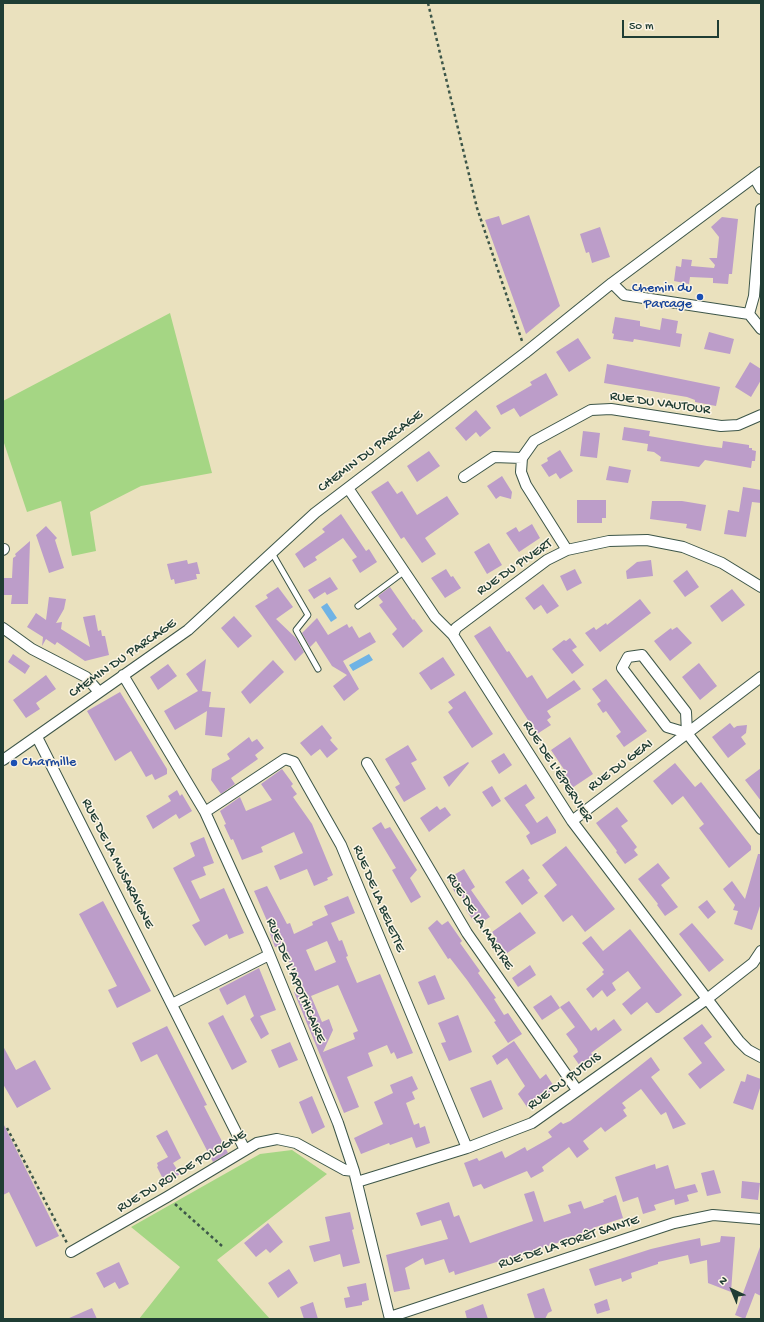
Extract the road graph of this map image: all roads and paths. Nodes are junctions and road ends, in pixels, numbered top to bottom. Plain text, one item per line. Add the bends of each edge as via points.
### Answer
1 (428, 3) edge
2 (757, 174) edge
3 (761, 189) edge
4 (761, 209) edge
5 (612, 283) junction
6 (749, 314) junction
7 (761, 329) edge
8 (525, 353) junction
9 (761, 415) edge
10 (522, 458) junction
11 (464, 477) dead end
12 (348, 488) junction
13 (568, 550) junction
14 (271, 552) junction
15 (405, 571) junction
16 (761, 587) edge
17 (358, 606) dead end
18 (3, 628) edge
19 (453, 635) junction
20 (318, 669) dead end
21 (123, 675) junction
22 (761, 677) edge
23 (99, 692) junction
24 (687, 733) junction
25 (37, 737) junction
26 (3, 760) edge
27 (367, 763) dead end
28 (205, 812) junction
29 (757, 816) edge
30 (572, 821) junction
31 (761, 829) edge
32 (761, 951) edge
33 (269, 955) junction
34 (707, 999) junction
35 (172, 1004) junction
36 (761, 1057) edge
37 (577, 1090) junction
38 (7, 1128) dead end
39 (467, 1148) junction
40 (245, 1150) junction
41 (354, 1171) junction
42 (357, 1182) junction
43 (167, 1197) junction
44 (761, 1219) edge
45 (222, 1246) dead end
46 (71, 1252) joint
47 (390, 1318) edge

1 - 8 path via 477,208
2 - 3 street
2 - 5 street, CHEMIN DU PARCAGE
4 - 6 street via 754,296
5 - 6 street via 624,295
5 - 8 street, CHEMIN DU PARCAGE
6 - 7 street
8 - 12 street, CHEMIN DU PARCAGE
9 - 10 street, RUE DU VAUTOUR via 738,425 721,426 611,409 591,410 534,441
10 - 11 street via 494,457
10 - 13 street via 521,472 526,485
12 - 14 street, CHEMIN DU PARCAGE
12 - 15 street, RUE DE L'ÉPERVIER
13 - 16 street, RUE DU PIVERT via 609,541 647,540 683,547 722,562
13 - 19 street, RUE DU PIVERT via 547,560 524,576 456,628
14 - 20 lane via 308,615 296,630
14 - 21 street, CHEMIN DU PARCAGE via 188,630
15 - 17 lane
15 - 19 street, RUE DE L'ÉPERVIER via 435,617
18 - 23 street via 32,649 86,677
19 - 30 street, RUE DE L'ÉPERVIER
21 - 23 street, CHEMIN DU PARCAGE
21 - 28 street, RUE DE L'APOTHICAIRE
22 - 24 street, RUE DU GEAI
23 - 25 street, CHEMIN DU PARCAGE
24 - 24 street via 686,712 642,655 628,657 622,668 667,727
24 - 29 street
24 - 30 street, RUE DU GEAI
25 - 26 street, CHEMIN DU PARCAGE
25 - 35 street, RUE DE LA MUSARAIGNE
27 - 37 street, RUE DE LA MARTRE via 467,933
28 - 33 street, RUE DE L'APOTHICAIRE
28 - 39 street, RUE DE LA BELETTE via 285,759 294,762 341,845
29 - 31 street
30 - 34 street, RUE DE L'ÉPERVIER
32 - 34 street, RUE DU PUTOIS via 753,963
33 - 35 street
33 - 41 street, RUE DE L'APOTHICAIRE via 338,1123
34 - 36 street, RUE DE L'ÉPERVIER via 740,1042
34 - 37 street, RUE DU PUTOIS
35 - 40 street, RUE DE LA MUSARAIGNE
37 - 39 street, RUE DU PUTOIS via 532,1123
38 - 46 path
39 - 42 street, RUE DU PUTOIS
40 - 41 street, RUE DU ROI DE POLOGNE via 257,1143 278,1140 296,1143 345,1170
40 - 43 street, RUE DU ROI DE POLOGNE
41 - 42 street, RUE DE L'APOTHICAIRE
42 - 47 street, RUE DE L'APOTHICAIRE
43 - 45 path
43 - 46 street, RUE DU ROI DE POLOGNE
44 - 47 street, RUE DE LA FORÊT SAINTE via 713,1215 674,1223

